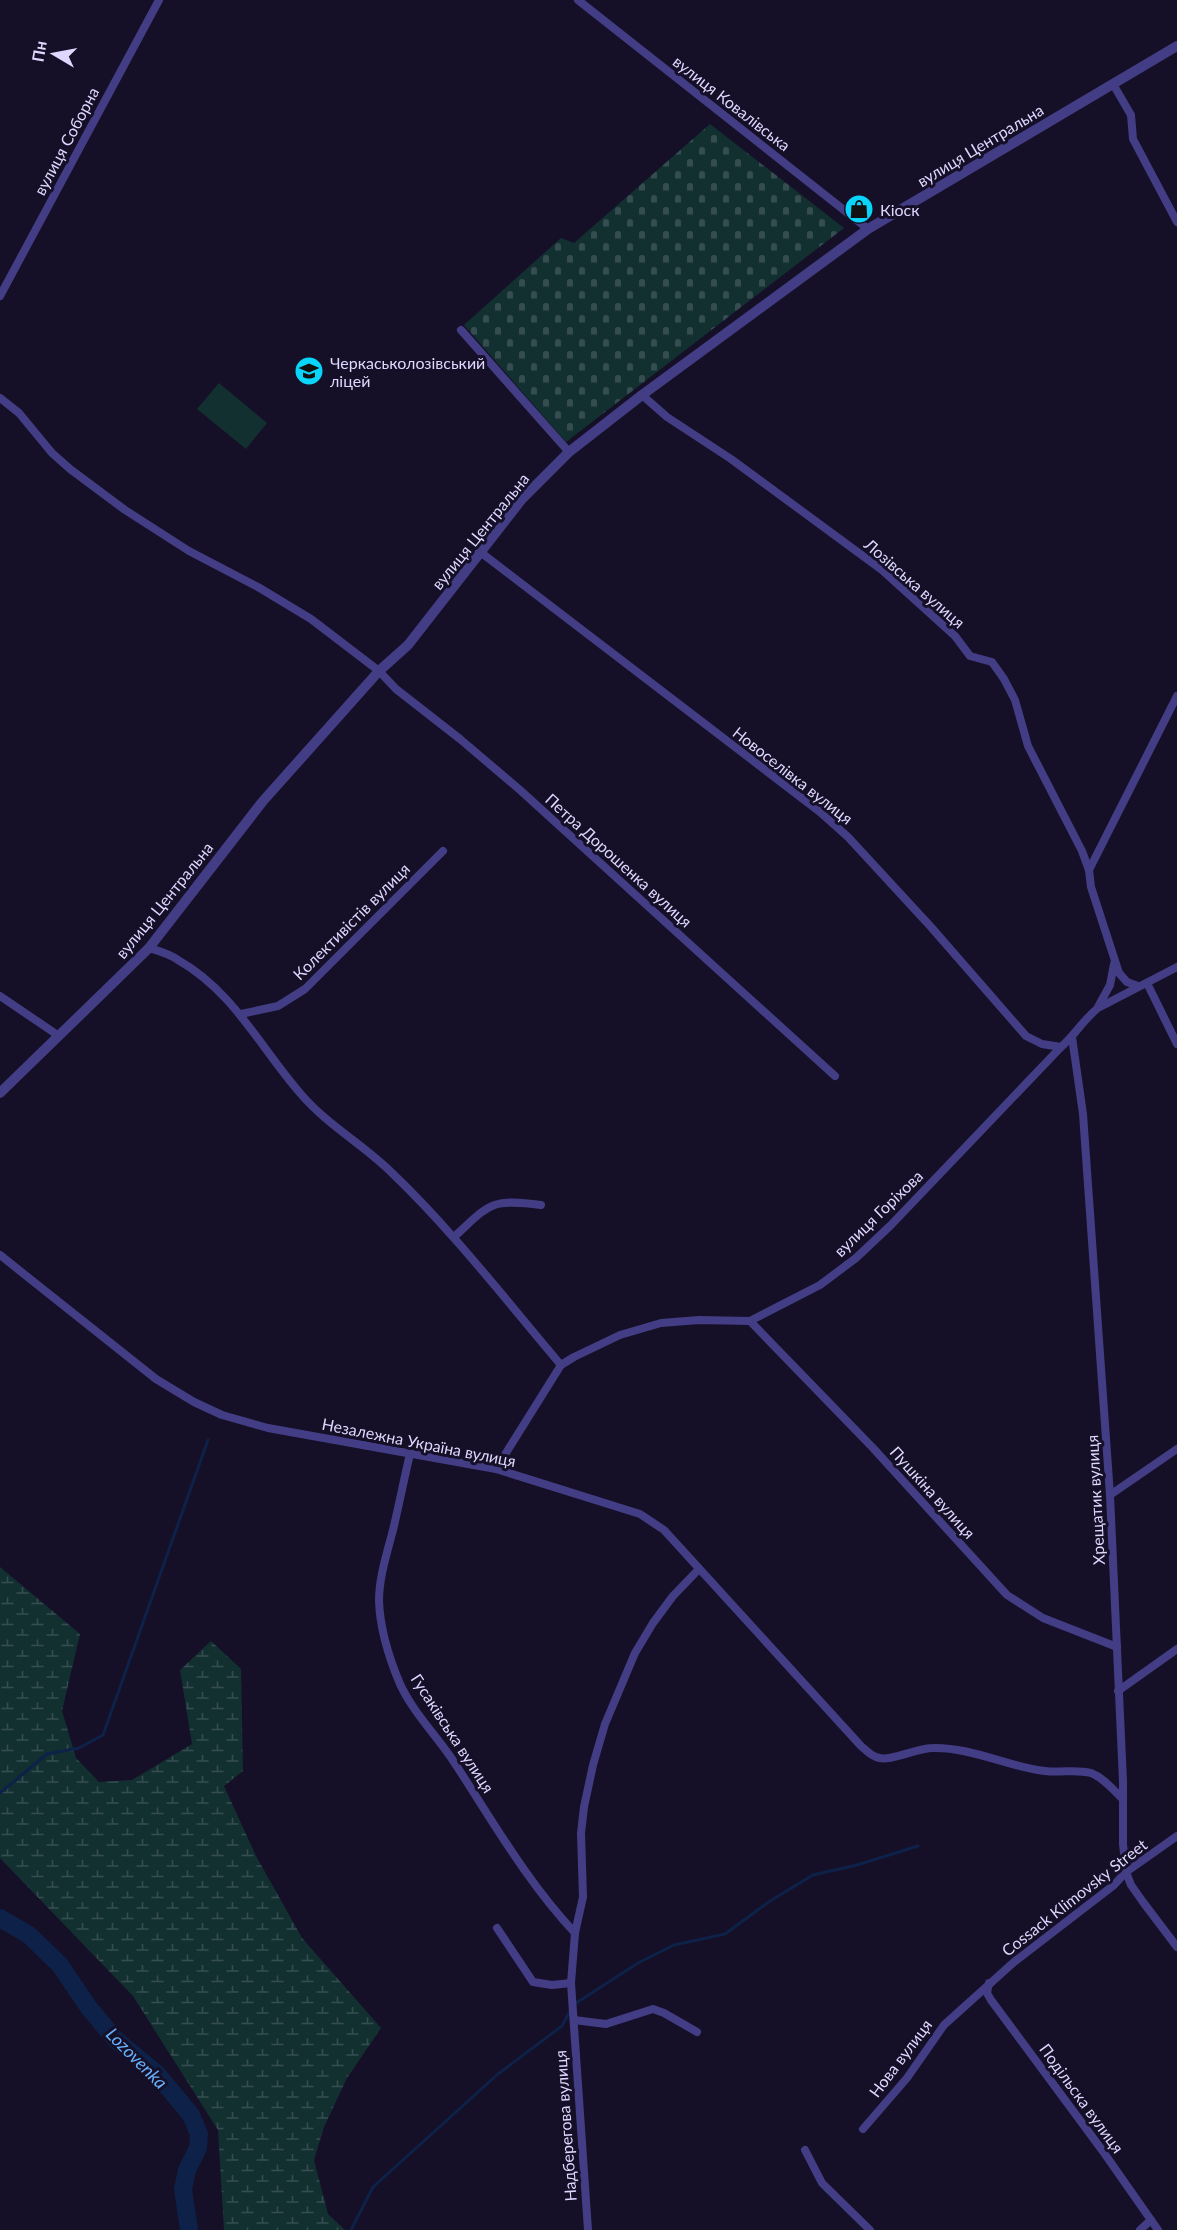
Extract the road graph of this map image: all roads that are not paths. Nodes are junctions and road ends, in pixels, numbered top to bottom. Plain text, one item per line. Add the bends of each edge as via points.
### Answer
1 (159, 0) edge
2 (578, 0) edge
3 (1177, 46) edge
4 (1113, 84) junction
5 (1177, 222) edge
6 (868, 229) junction
7 (0, 296) edge
8 (461, 330) dead end
9 (642, 395) junction
10 (0, 398) edge
11 (569, 452) junction
12 (479, 551) junction
13 (379, 671) junction
14 (1177, 696) edge
15 (443, 851) dead end
16 (1089, 870) junction
17 (149, 948) junction
18 (1114, 961) junction
19 (1177, 967) edge
20 (1147, 983) junction
21 (1138, 986) junction
22 (0, 996) edge
23 (1098, 1008) junction
24 (241, 1014) junction
25 (59, 1036) junction
26 (1072, 1037) junction
27 (1177, 1044) edge
28 (1060, 1047) junction
29 (835, 1076) dead end
30 (0, 1093) edge
31 (541, 1205) dead end
32 (454, 1238) junction
33 (0, 1255) edge
34 (750, 1321) junction
35 (561, 1365) junction
36 (1177, 1449) edge
37 (410, 1454) junction
38 (496, 1469) junction
39 (1110, 1495) junction
40 (699, 1569) junction
41 (1117, 1647) junction
42 (1177, 1649) edge
43 (1118, 1691) junction
44 (1123, 1799) junction
45 (1177, 1836) edge
46 (1126, 1872) junction
47 (497, 1928) dead end
48 (574, 1933) junction
49 (1177, 1947) edge
50 (571, 1983) junction
51 (990, 1983) junction
52 (574, 2020) junction
53 (697, 2032) dead end
54 (863, 2129) dead end
55 (806, 2151) dead end
56 (1151, 2220) junction
57 (588, 2230) edge
58 (870, 2230) edge
59 (1140, 2230) edge
60 (1158, 2230) edge

1 - 7 street, вулиця Соборна
2 - 6 street, вулиця Ковалівська
3 - 4 street, вулиця Центральна
4 - 5 street via 1131,115 1133,139
4 - 6 street, вулиця Центральна
6 - 9 street, вулиця Центральна
8 - 11 street
9 - 11 street, вулиця Центральна
9 - 16 street, Лозівська вулиця via 667,417 882,570 955,636 970,656 992,662 1015,700 1028,746
10 - 13 street, Петра Дорошенка вулиця via 19,413 61,461 124,510 311,619
11 - 12 street, вулиця Центральна via 522,499
12 - 13 street, вулиця Центральна via 408,645
12 - 28 street, Новоселівка вулиця via 820,812 931,927 1026,1036
13 - 17 street, вулиця Центральна via 263,801
13 - 29 street, Петра Дорошенка вулиця via 520,790
14 - 16 street
15 - 24 street, Колективістів вулиця via 305,989 278,1006
16 - 18 street, Лозівська вулиця via 1090,887
17 - 24 street via 178,959 201,975
17 - 25 street, вулиця Центральна
18 - 21 street, Лозівська вулиця via 1123,978
18 - 23 street via 1110,985
19 - 20 street, вулиця Горіхова
20 - 21 street, вулиця Горіхова
20 - 27 street
21 - 23 street, вулиця Горіхова
22 - 25 street
23 - 26 street, вулиця Горіхова
24 - 32 street via 300,1093 327,1121 389,1170
25 - 30 street, вулиця Центральна
26 - 28 street, вулиця Горіхова
26 - 39 street, Хрещатик вулиця via 1083,1114
28 - 34 street, вулиця Горіхова via 856,1258 820,1285
31 - 32 street via 500,1202 487,1208
32 - 35 street
33 - 37 street, Незалежна Україна вулиця via 156,1379 206,1408 268,1428
34 - 35 street, вулиця Горіхова via 661,1323 620,1335
34 - 41 street, Пушкіна вулиця via 1007,1595 1043,1618
35 - 38 street, вулиця Горіхова
36 - 39 street
37 - 38 street, Незалежна Україна вулиця
37 - 48 street, Гусаківська вулиця via 379,1599 388,1651 410,1702 549,1906
38 - 40 street, Незалежна Україна вулиця via 640,1514 663,1530
39 - 41 street, Хрещатик вулиця
40 - 44 street, Незалежна Україна вулиця via 875,1757 885,1760 939,1748 1047,1772 1081,1771 1103,1780
40 - 48 street, Надберегова вулиця via 653,1623 635,1653 605,1724 584,1807 583,1897
41 - 43 street, Хрещатик вулиця
42 - 43 street
43 - 44 street, Хрещатик вулиця
44 - 46 street, Хрещатик вулиця
45 - 46 street, Cossack Klimovsky Street
46 - 49 street, Хрещатик вулиця via 1131,1885
46 - 51 street, Cossack Klimovsky Street
47 - 50 street via 533,1982
48 - 50 street, Надберегова вулиця
50 - 52 street, Надберегова вулиця
51 - 54 street, Нова вулиця via 944,2025 907,2078
51 - 56 street, Подільска вулиця via 987,1993 991,2000
52 - 53 street via 606,2024 653,2009
52 - 57 street, Надберегова вулиця
55 - 58 street via 822,2183
56 - 59 street
56 - 60 street, Подільска вулиця

